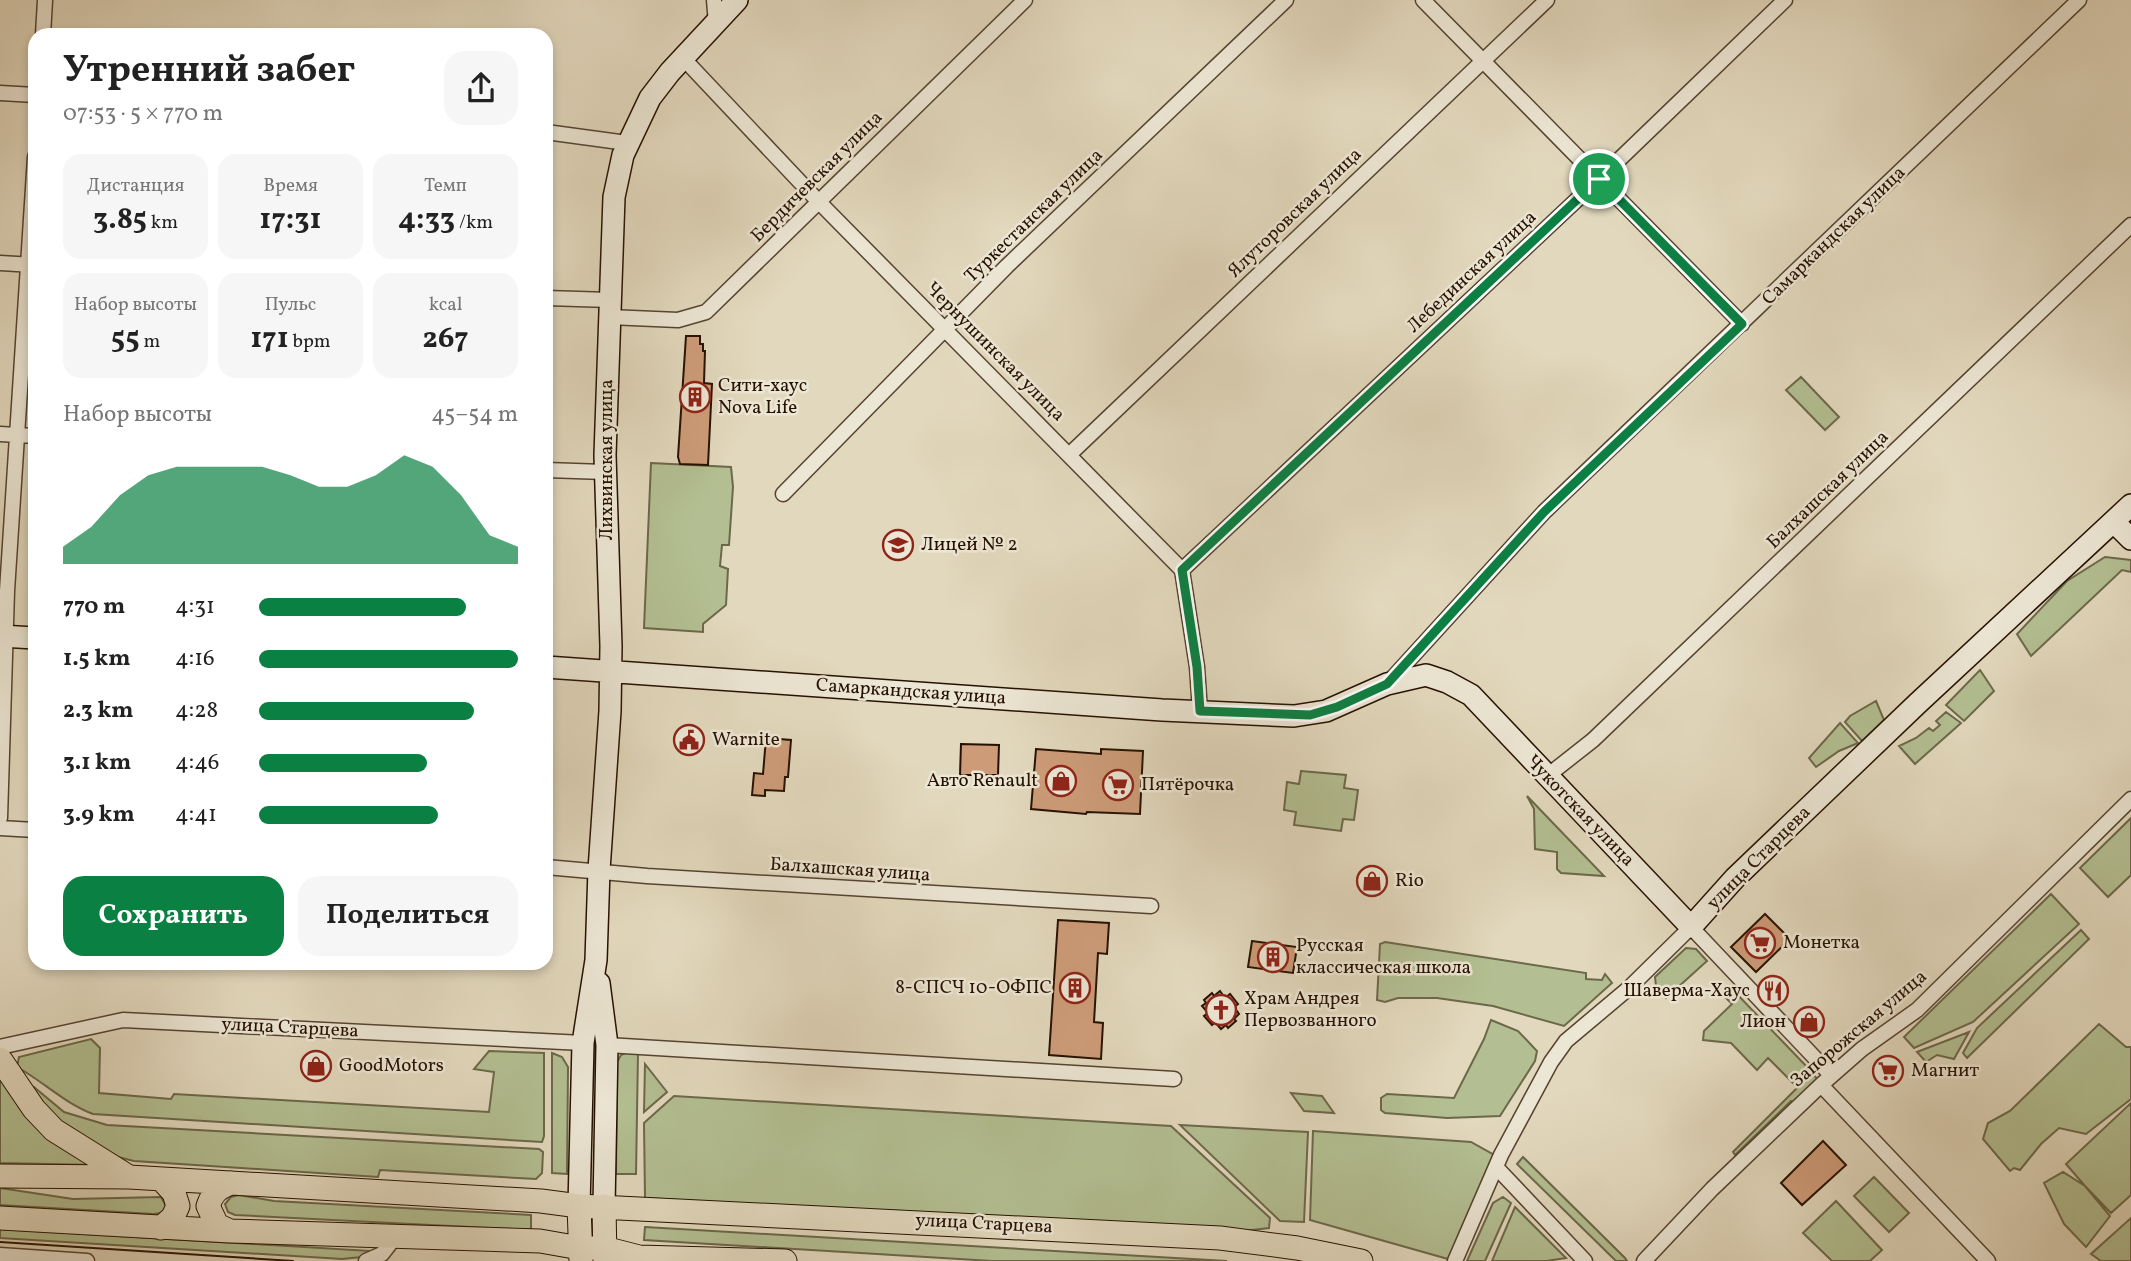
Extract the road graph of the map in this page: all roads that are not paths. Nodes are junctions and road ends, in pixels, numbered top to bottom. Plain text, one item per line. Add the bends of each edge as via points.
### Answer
1 (45, 0) edge
2 (715, 0) edge
3 (737, 0) edge
4 (1025, 0) edge
5 (1286, 0) edge
6 (1423, 0) edge
7 (1547, 0) edge
8 (1785, 0) edge
9 (2079, 0) edge
10 (716, 24) junction
11 (43, 28) edge
12 (683, 58) junction
13 (1483, 61) junction
14 (0, 93) edge
15 (28, 95) edge
16 (553, 133) edge
17 (627, 143) junction
18 (1599, 179) junction
19 (818, 201) junction
20 (2131, 225) edge
21 (0, 263) edge
22 (28, 265) edge
23 (553, 299) edge
24 (28, 301) edge
25 (610, 309) junction
26 (1742, 324) junction
27 (946, 331) junction
28 (0, 434) edge
29 (17, 435) junction
30 (28, 436) edge
31 (1070, 454) junction
32 (553, 470) edge
33 (605, 472) junction
34 (783, 494) dead end
35 (2131, 505) edge
36 (2114, 522) junction
37 (2131, 538) edge
38 (1182, 570) junction
39 (3, 636) edge
40 (28, 638) edge
41 (553, 668) edge
42 (610, 673) junction
43 (1387, 684) junction
44 (1200, 711) junction
45 (1276, 715) joint
46 (1546, 777) junction
47 (2131, 799) edge
48 (0, 818) edge
49 (0, 828) edge
50 (28, 830) edge
51 (553, 867) edge
52 (599, 870) junction
53 (1151, 906) dead end
54 (1691, 927) junction
55 (596, 960) junction
56 (583, 1043) junction
57 (607, 1045) junction
58 (0, 1047) edge
59 (0, 1059) edge
60 (1174, 1079) dead end
61 (1826, 1080) junction
62 (1496, 1167) junction
63 (0, 1176) edge
64 (129, 1178) junction
65 (162, 1180) junction
66 (231, 1183) junction
67 (579, 1206) junction
68 (604, 1206) junction
69 (0, 1217) edge
70 (162, 1228) junction
71 (230, 1231) junction
72 (396, 1236) junction
73 (1220, 1238) junction
74 (581, 1254) edge
75 (1288, 1254) edge
76 (0, 1255) edge
77 (605, 1255) edge
78 (637, 1259) edge
79 (700, 1259) edge
80 (87, 1261) edge
81 (366, 1261) edge
82 (785, 1261) edge
83 (1240, 1261) edge
84 (1362, 1261) edge
85 (1455, 1261) edge
86 (1585, 1261) edge
87 (1644, 1261) edge
88 (1988, 1261) edge

1 - 11 street
2 - 10 street
3 - 10 main road, Лихвинская улица
4 - 19 street, Бердичевская улица
5 - 27 street, Туркестанская улица via 1007,266
6 - 13 street
7 - 13 street, Ялуторовская улица
8 - 18 street, Лебединская улица
9 - 26 street, Самаркандская улица
10 - 12 main road, Лихвинская улица
12 - 17 main road, Лихвинская улица via 650,98
12 - 19 street, Чернушинская улица
13 - 18 street
13 - 31 street, Ялуторовская улица
14 - 15 street
16 - 17 street
17 - 25 main road, Лихвинская улица via 614,197
18 - 26 street
18 - 38 street, Лебединская улица
19 - 25 street, Бердичевская улица via 701,315 678,320
19 - 27 street, Чернушинская улица
20 - 46 street, Балхашская улица via 1613,720
21 - 22 street
23 - 25 street, Бердичевская улица
24 - 29 street
25 - 33 main road, Лихвинская улица
26 - 43 street, Самаркандская улица via 1544,512
27 - 31 street, Чернушинская улица
27 - 34 street, Туркестанская улица
28 - 29 street
29 - 30 street
29 - 39 street
31 - 38 street, Чернушинская улица
32 - 33 street
33 - 42 main road, Лихвинская улица
35 - 36 main road, улица Старцева
36 - 37 main road
36 - 54 main road, улица Старцева via 1735,878
38 - 44 street
39 - 40 main road
39 - 48 street
41 - 42 main road, Самаркандская улица
42 - 44 main road, Самаркандская улица
42 - 52 main road, Лихвинская улица
43 - 45 main road, Чукотская улица via 1326,711
43 - 46 main road, Чукотская улица via 1426,675 1471,695
44 - 45 main road, Самаркандская улица
46 - 54 main road, Чукотская улица
47 - 61 street, Запорожская улица via 1917,1010
49 - 50 street
51 - 52 street, Балхашская улица
52 - 53 street, Балхашская улица
52 - 55 main road, Лихвинская улица
54 - 61 street, Чукотская улица
54 - 62 street, улица Старцева via 1566,1041
55 - 56 main road
55 - 57 main road
56 - 58 street, улица Старцева via 123,1020
56 - 67 main road
57 - 60 street
57 - 68 main road
59 - 64 main road via 54,1130
61 - 87 street, Запорожская улица via 1712,1188
61 - 88 street, Чукотская улица
62 - 85 street, улица Старцева
62 - 86 street
63 - 64 main road
64 - 65 main road
65 - 66 main road
65 - 70 main road via 178,1206
66 - 67 main road
66 - 71 main road via 218,1188 208,1206 217,1225
67 - 68 main road, улица Старцева
67 - 74 main road
68 - 73 main road, улица Старцева
68 - 77 main road
69 - 70 main road
70 - 71 main road
71 - 72 main road
72 - 74 main road via 540,1241
72 - 81 street via 382,1254
73 - 75 main road, улица Старцева
73 - 83 main road
74 - 77 main road
75 - 84 main road, улица Старцева
76 - 80 street
77 - 78 main road
78 - 79 main road
79 - 82 main road

